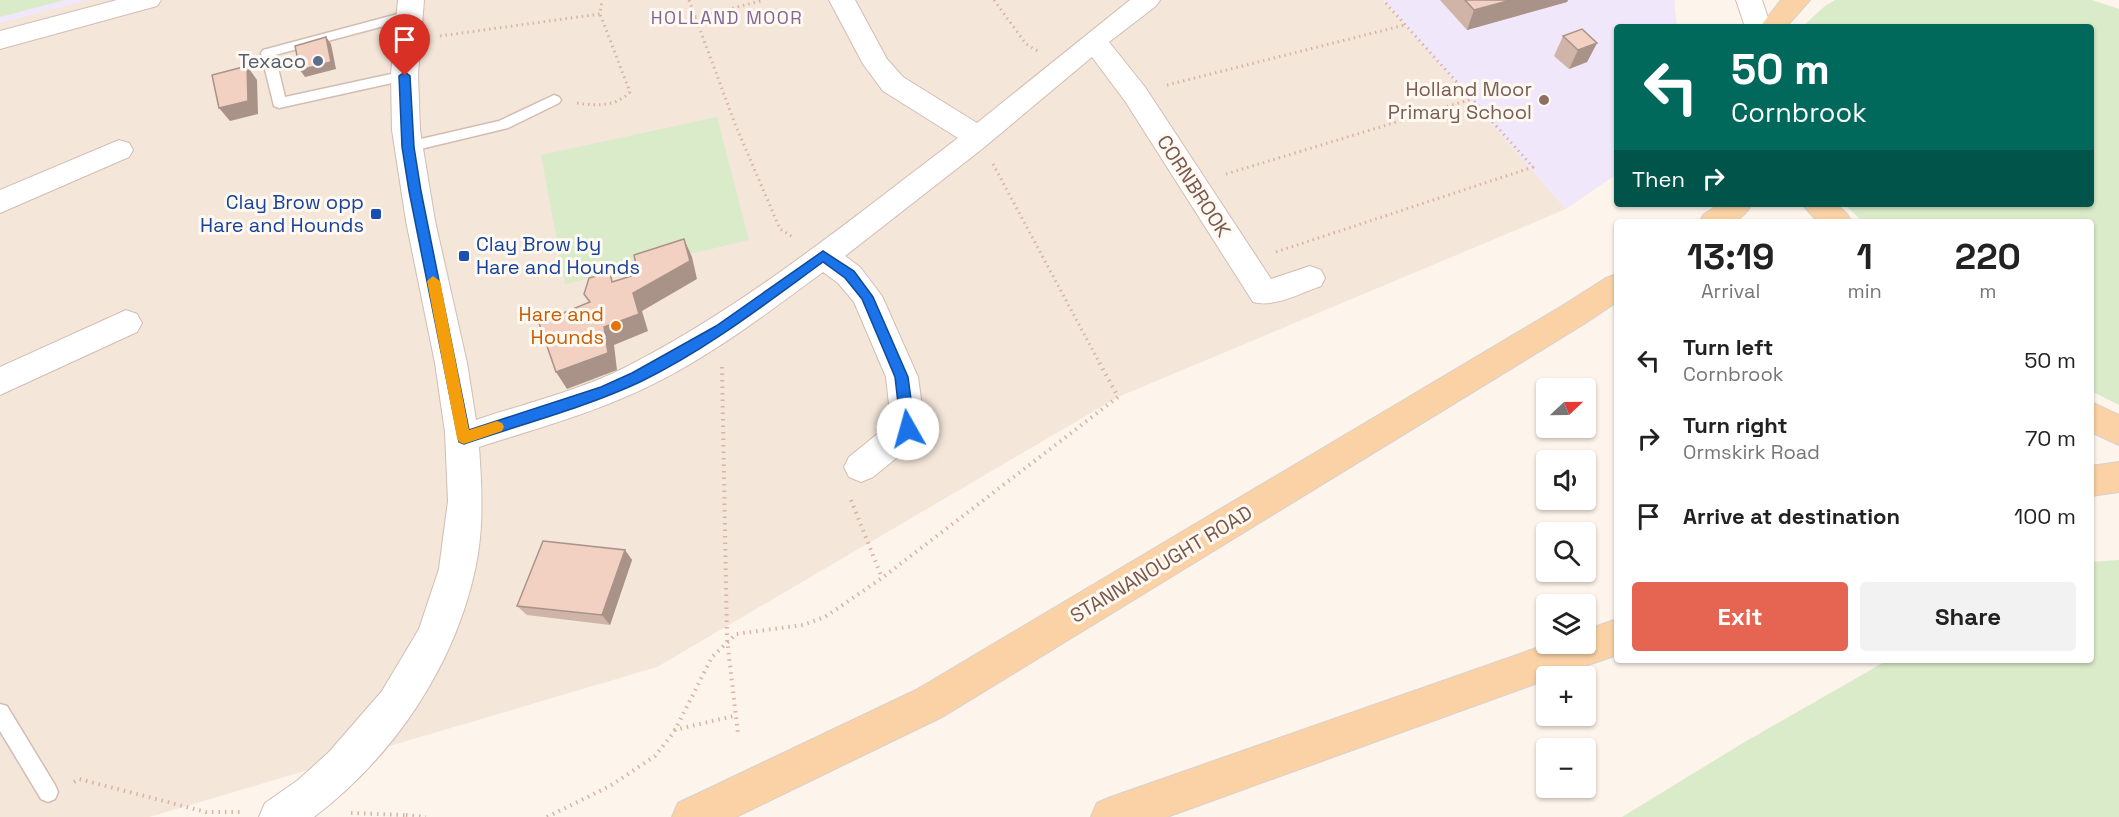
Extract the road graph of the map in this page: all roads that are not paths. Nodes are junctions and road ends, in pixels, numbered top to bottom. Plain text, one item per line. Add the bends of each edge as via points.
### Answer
1 (148, 0) edge
2 (842, 0) edge
3 (1148, 0) edge
4 (1749, 0) edge
5 (1797, 0) edge
6 (409, 19) edge
7 (1757, 24) edge
8 (1775, 24) edge
9 (0, 40) edge
10 (1094, 41) junction
11 (405, 76) junction
12 (554, 99) road end
13 (975, 140) junction
14 (408, 147) junction
15 (118, 150) dead end
16 (0, 202) edge
17 (1733, 207) edge
18 (1821, 207) edge
19 (1718, 219) edge
20 (1834, 219) edge
21 (823, 256) junction
22 (1310, 278) dead end
23 (1614, 288) edge
24 (126, 323) dead end
25 (0, 382) edge
26 (2094, 418) edge
27 (2119, 431) edge
28 (464, 438) junction
29 (861, 467) road end
30 (2119, 477) edge
31 (2094, 481) edge
32 (1614, 638) edge
33 (0, 713) edge
34 (48, 792) road end
35 (284, 814) edge
36 (692, 817) edge
37 (1111, 817) edge

1 - 9 street
2 - 13 street via 876,64 893,84
3 - 10 street
4 - 7 street
5 - 8 main road
6 - 11 street
6 - 11 lane via 268,53 279,103
10 - 13 street
10 - 22 street, CORNBROOK via 1135,94 1264,293
11 - 14 street
12 - 14 lane via 503,125
13 - 21 street
14 - 28 street
15 - 16 street
17 - 19 main road
18 - 20 main road
21 - 28 street via 721,330 637,377
21 - 29 street via 849,275 867,297 902,377 908,429
23 - 36 main road, STANNANOUGHT ROAD via 930,704
24 - 25 street
26 - 27 main road
28 - 35 street via 467,495 463,543 437,634 414,679 379,726 327,780
30 - 31 main road
32 - 37 main road
33 - 34 lane

